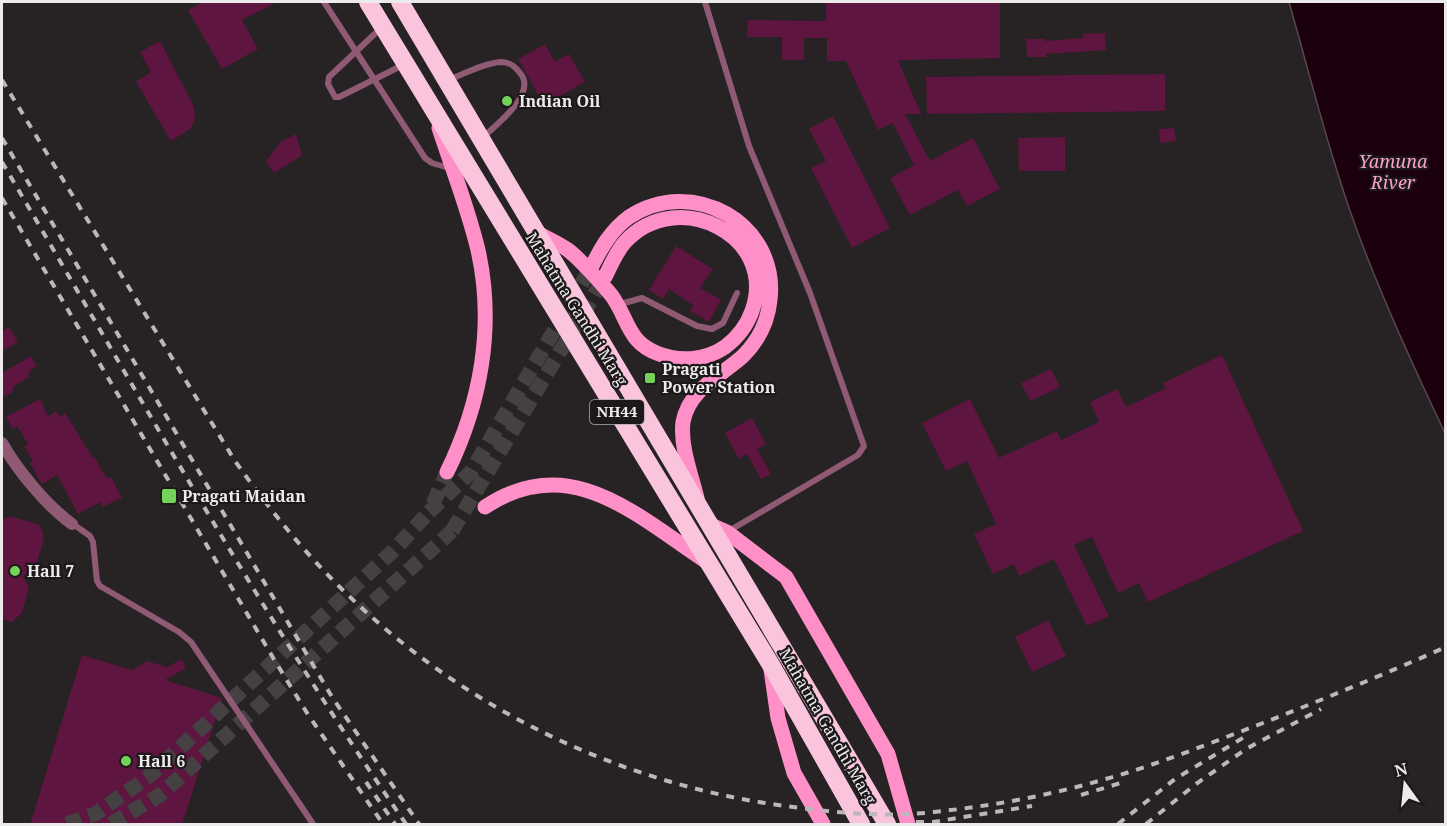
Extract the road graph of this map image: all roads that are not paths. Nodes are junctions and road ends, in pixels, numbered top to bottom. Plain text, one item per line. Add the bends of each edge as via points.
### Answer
1 (324, 2) edge
2 (368, 2) edge
3 (400, 2) edge
4 (705, 2) edge
5 (383, 27) junction
6 (357, 52) junction
7 (405, 64) junction
8 (375, 80) junction
9 (447, 80) junction
10 (434, 112) junction
11 (482, 138) junction
12 (453, 169) junction
13 (536, 232) junction
14 (591, 268) tunnel mouth
15 (605, 277) tunnel mouth
16 (737, 293) dead end
17 (616, 305) junction
18 (2, 443) edge
19 (447, 472) tunnel mouth
20 (485, 507) dead end
21 (699, 507) junction
22 (72, 524) joint
23 (709, 524) junction
24 (727, 532) junction
25 (709, 563) junction
26 (771, 665) junction
27 (314, 825) edge
28 (823, 825) edge
29 (861, 825) edge
30 (887, 825) edge
31 (908, 825) edge

1 - 6 lane
2 - 5 highway, Mahatma Gandhi Marg / NH44
3 - 9 highway, Mahatma Gandhi Marg / NH44
4 - 24 lane via 749,146 810,293 864,446 858,455
5 - 6 lane
5 - 7 highway, Mahatma Gandhi Marg / NH44
6 - 8 lane
6 - 8 lane via 328,79 335,97
7 - 8 lane
7 - 10 highway, Mahatma Gandhi Marg / NH44
8 - 12 lane via 427,160
9 - 11 highway, Mahatma Gandhi Marg / NH44
9 - 11 lane via 503,62 524,76 526,87 520,100
10 - 12 main road
10 - 25 highway, Mahatma Gandhi Marg / NH44
11 - 13 highway, Mahatma Gandhi Marg / NH44
12 - 19 main road via 478,252 485,335 473,405
13 - 17 main road via 569,250
13 - 21 highway, Mahatma Gandhi Marg / NH44
14 - 21 main road via 619,225 649,207 672,202 697,202 721,210 741,224 762,252 771,286 765,323 744,354 699,390 684,421 683,439
15 - 17 main road via 620,248 635,233 654,222 675,217 697,218 718,226 736,240 753,268 755,297 750,316 732,341 706,356 675,358 646,348 631,335
16 - 17 lane via 723,323 712,329 697,327 642,298
18 - 22 street via 34,486
20 - 25 main road via 508,493 534,486 560,484 585,489 609,498
21 - 23 highway, Mahatma Gandhi Marg / NH44
22 - 27 lane via 93,542 100,586 191,642
23 - 24 main road
23 - 30 highway, Mahatma Gandhi Marg
24 - 31 main road via 786,577 888,754
25 - 26 highway, Mahatma Gandhi Marg / NH44
26 - 28 main road via 778,718 794,773
26 - 29 highway, Mahatma Gandhi Marg / NH44

